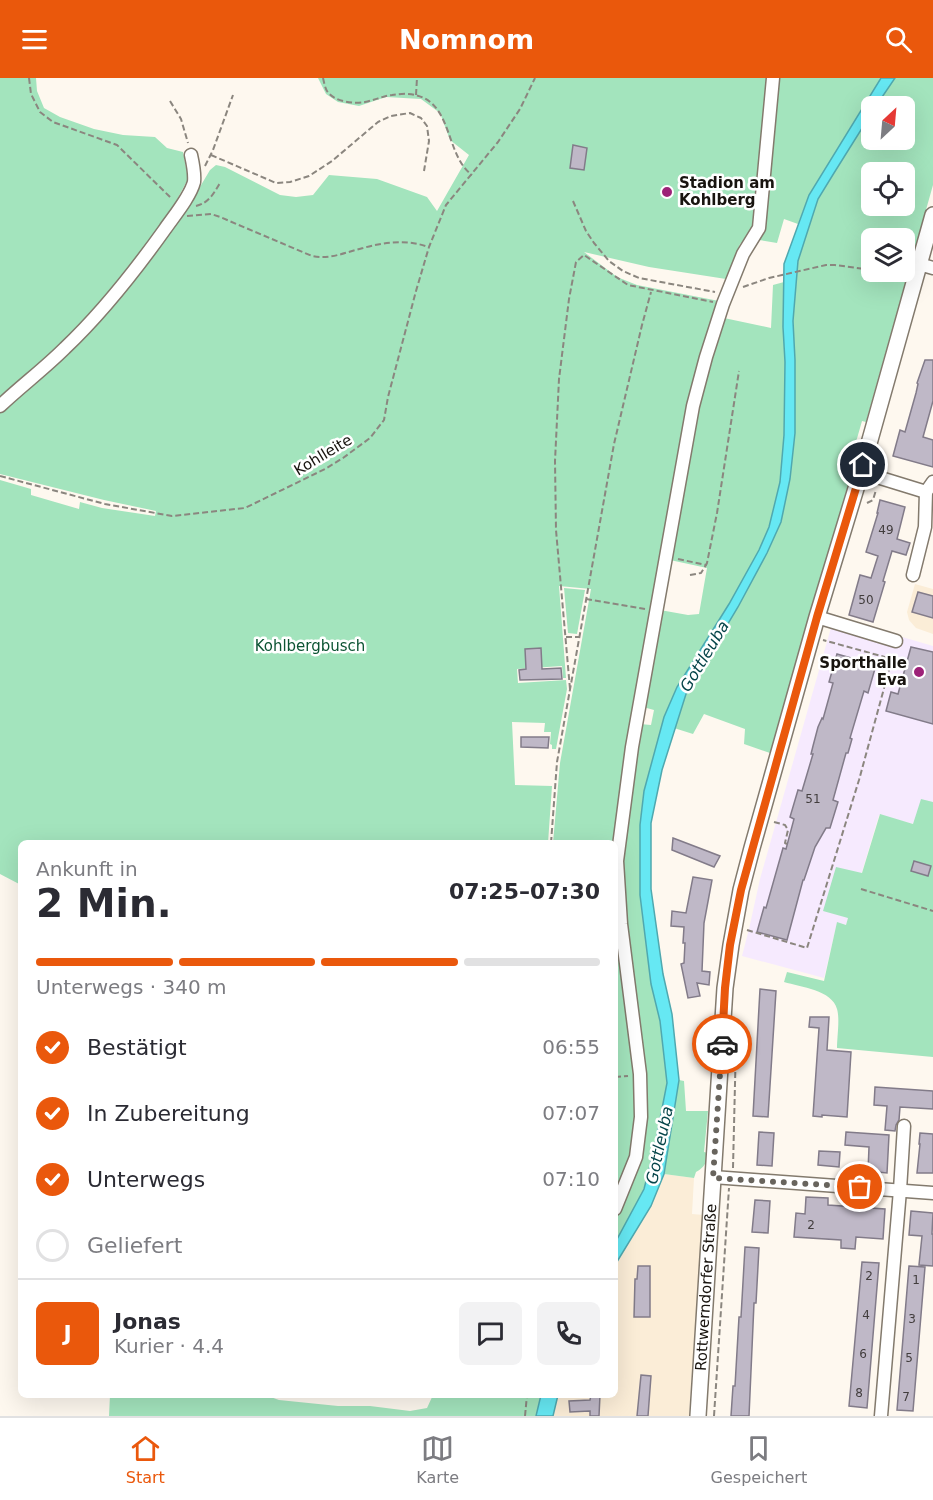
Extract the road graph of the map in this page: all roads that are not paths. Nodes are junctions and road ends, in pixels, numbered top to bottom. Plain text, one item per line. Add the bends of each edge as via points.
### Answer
1 (773, 78) edge
2 (191, 155) road end
3 (933, 215) edge
4 (922, 270) edge
5 (0, 406) edge
6 (861, 472) junction
7 (929, 487) edge
8 (913, 575) dead end
9 (817, 617) junction
10 (896, 641) dead end
11 (618, 853) edge
12 (618, 877) edge
13 (903, 1126) dead end
14 (713, 1178) junction
15 (900, 1190) junction
16 (933, 1193) edge
17 (618, 1202) edge
18 (698, 1416) edge
19 (881, 1416) edge

1 - 11 street via 759,228 725,299 693,406 632,747
2 - 5 street via 193,183 127,281 98,315
3 - 4 main road, Rottwerndorfer Straße
4 - 6 main road, Rottwerndorfer Straße
6 - 7 street
6 - 9 main road, Rottwerndorfer Straße
7 - 8 street via 925,527
9 - 10 street
9 - 14 main road, Rottwerndorfer Straße via 741,890 725,988
12 - 17 street via 640,1074 641,1117 636,1157
13 - 15 street
14 - 15 street
14 - 18 main road, Rottwerndorfer Straße
15 - 16 street
15 - 19 street

